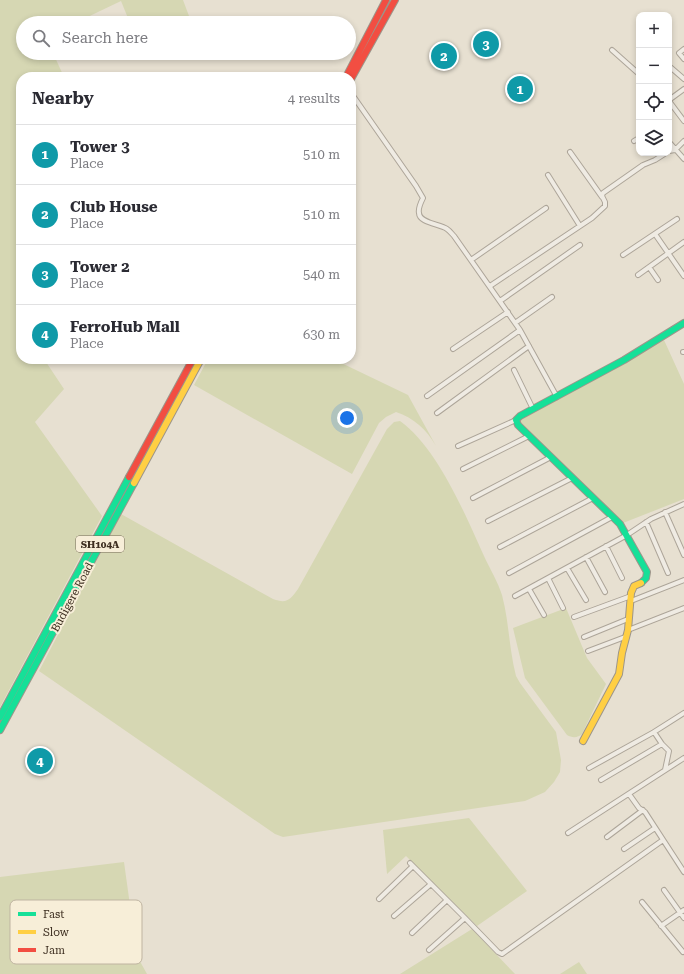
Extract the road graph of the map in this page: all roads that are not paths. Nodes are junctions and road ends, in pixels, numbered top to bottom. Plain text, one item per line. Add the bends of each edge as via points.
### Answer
1 (386, 0) edge
2 (395, 0) edge
3 (684, 49) edge
4 (612, 50) dead end
5 (356, 58) edge
6 (684, 59) edge
7 (355, 60) edge
8 (672, 69) edge
9 (636, 71) edge
10 (349, 72) edge
11 (355, 72) edge
12 (684, 80) edge
13 (684, 89) edge
14 (672, 99) edge
15 (356, 100) edge
16 (672, 105) edge
17 (684, 120) edge
18 (684, 141) edge
19 (672, 146) edge
20 (672, 150) edge
21 (675, 150) junction
22 (570, 152) dead end
23 (661, 156) edge
24 (684, 160) edge
25 (548, 175) dead end
26 (603, 199) junction
27 (546, 208) dead end
28 (677, 219) dead end
29 (580, 226) junction
30 (654, 234) junction
31 (684, 242) edge
32 (580, 245) dead end
33 (668, 253) junction
34 (624, 255) dead end
35 (471, 260) junction
36 (649, 267) junction
37 (683, 273) edge
38 (638, 275) dead end
39 (658, 280) dead end
40 (490, 286) junction
41 (552, 297) dead end
42 (500, 301) junction
43 (508, 312) junction
44 (515, 323) junction
45 (684, 323) edge
46 (520, 330) junction
47 (530, 346) junction
48 (453, 349) dead end
49 (190, 364) edge
50 (198, 364) edge
51 (514, 370) dead end
52 (427, 396) dead end
53 (556, 397) junction
54 (533, 409) junction
55 (437, 412) dead end
56 (516, 420) junction
57 (529, 436) junction
58 (458, 446) dead end
59 (551, 457) junction
60 (463, 469) dead end
61 (572, 478) junction
62 (473, 498) dead end
63 (593, 498) junction
64 (684, 504) edge
65 (665, 512) junction
66 (612, 517) junction
67 (488, 521) dead end
68 (646, 522) junction
69 (627, 535) junction
70 (606, 546) junction
71 (500, 547) dead end
72 (684, 554) edge
73 (586, 557) junction
74 (567, 568) junction
75 (509, 573) dead end
76 (668, 573) dead end
77 (548, 578) junction
78 (622, 578) dead end
79 (684, 580) edge
80 (529, 588) junction
81 (605, 592) dead end
82 (515, 596) dead end
83 (631, 598) junction
84 (586, 600) dead end
85 (563, 608) dead end
86 (684, 608) edge
87 (544, 615) dead end
88 (574, 617) dead end
89 (628, 619) junction
90 (628, 630) junction
91 (584, 637) dead end
92 (626, 637) junction
93 (588, 652) dead end
94 (684, 713) edge
95 (0, 717) edge
96 (0, 730) edge
97 (654, 732) junction
98 (583, 741) dead end
99 (662, 744) junction
100 (684, 758) edge
101 (589, 768) dead end
102 (665, 770) junction
103 (601, 780) dead end
104 (629, 794) junction
105 (643, 810) junction
106 (655, 828) junction
107 (568, 834) dead end
108 (606, 838) dead end
109 (663, 840) junction
110 (624, 849) dead end
111 (684, 872) edge
112 (431, 884) junction
113 (664, 890) dead end
114 (379, 899) dead end
115 (447, 900) junction
116 (642, 902) dead end
117 (682, 911) edge
118 (394, 916) dead end
119 (465, 918) junction
120 (684, 918) edge
121 (661, 926) junction
122 (412, 933) dead end
123 (429, 950) dead end
124 (683, 952) dead end

1 - 5 main road
2 - 11 main road
3 - 6 street via 679,53
4 - 9 street
7 - 10 main road
8 - 12 street
13 - 14 street
15 - 35 street via 423,198 418,213 420,218 447,229
16 - 17 street
18 - 21 street
19 - 21 street
20 - 21 street
21 - 24 street
22 - 26 street
23 - 26 street via 608,188 602,194
25 - 29 street
26 - 29 street via 604,208
27 - 35 street
28 - 30 street
29 - 40 street
30 - 33 street
30 - 34 street
31 - 33 street
32 - 42 street
33 - 36 street
33 - 37 street
35 - 40 street
36 - 38 street
36 - 39 street
40 - 42 street
41 - 44 street
42 - 43 street
43 - 44 street
43 - 48 street
44 - 46 street
45 - 53 main road
46 - 47 street
46 - 52 street
47 - 53 street
47 - 55 street
49 - 95 main road, Budigere Road / SH104A
50 - 96 main road, Budigere Road / SH104A
51 - 54 street
53 - 54 main road
54 - 56 main road
56 - 57 main road
56 - 58 street
57 - 59 main road
57 - 60 street
59 - 61 main road
59 - 62 street
61 - 63 main road
61 - 67 street
63 - 66 main road
63 - 71 street
64 - 65 street
65 - 68 street
65 - 72 street
66 - 69 main road
66 - 75 street
68 - 69 street
68 - 76 street
69 - 70 street
69 - 83 main road via 647,572 645,580 634,586
70 - 73 street
70 - 78 street
73 - 74 street
73 - 81 street
74 - 77 street
74 - 84 street
77 - 80 street
77 - 85 street
79 - 83 street
80 - 82 street
80 - 87 street
83 - 88 street
83 - 89 main road
86 - 90 street
89 - 90 main road
89 - 91 street
90 - 92 main road
92 - 93 street
92 - 98 main road via 619,674
94 - 97 street
97 - 99 street
97 - 101 street
99 - 102 street via 669,751
99 - 103 street
100 - 102 street
102 - 104 street
104 - 105 street
104 - 107 street
105 - 106 street
105 - 108 street
106 - 109 street
106 - 110 street
109 - 111 street
109 - 119 street via 502,954
112 - 114 street via 411,865
112 - 115 street
112 - 118 street
113 - 117 street
115 - 119 street
115 - 122 street
116 - 121 street
117 - 120 street
117 - 121 street
119 - 123 street
121 - 124 street

